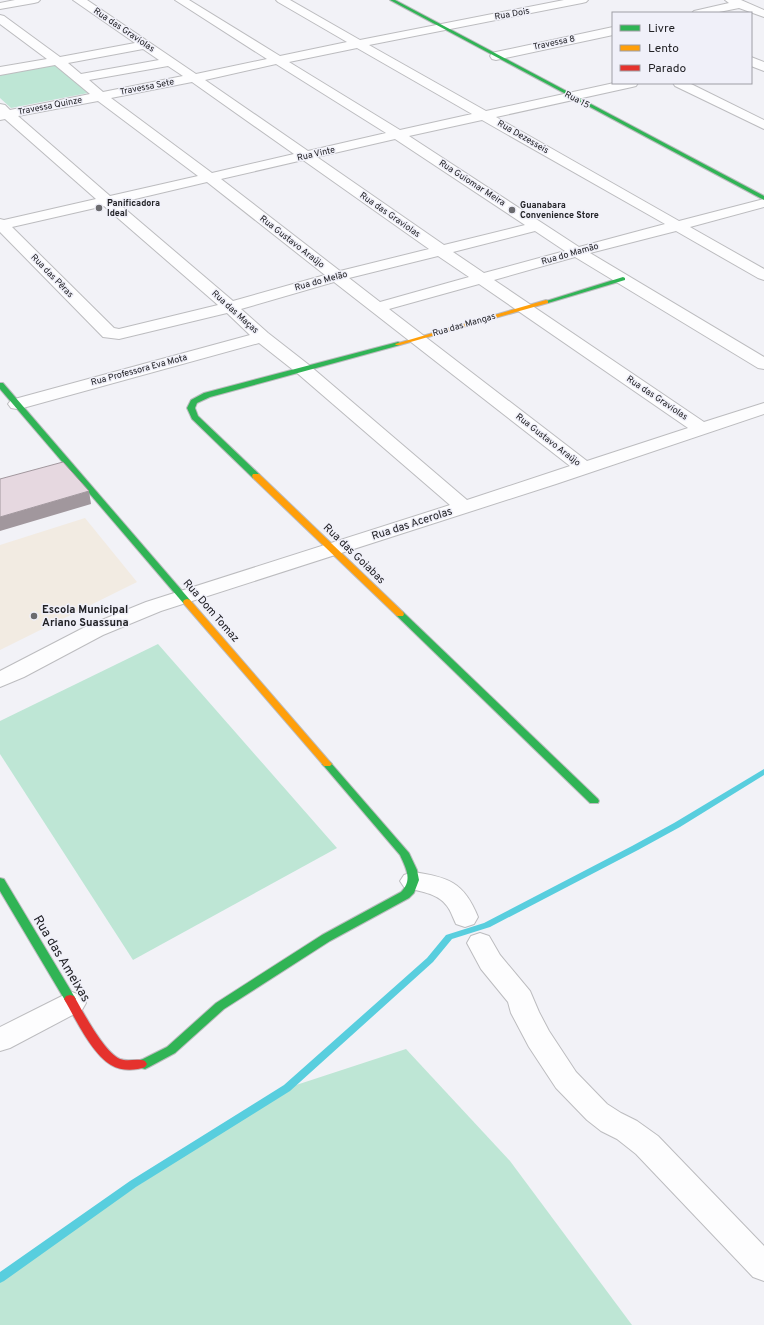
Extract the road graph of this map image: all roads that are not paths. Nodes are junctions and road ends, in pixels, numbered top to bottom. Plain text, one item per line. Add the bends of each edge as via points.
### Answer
1 (34, 0) edge
2 (79, 0) edge
3 (181, 0) edge
4 (282, 0) edge
5 (392, 0) edge
6 (582, 0) edge
7 (736, 2) edge
8 (508, 3) dead end
9 (0, 6) edge
10 (526, 11) junction
11 (701, 12) edge
12 (764, 14) edge
13 (0, 18) edge
14 (442, 26) junction
15 (612, 31) edge
16 (360, 44) junction
17 (146, 45) junction
18 (764, 53) edge
19 (496, 56) junction
20 (752, 56) edge
21 (278, 60) junction
22 (57, 61) junction
23 (752, 61) edge
24 (169, 62) junction
25 (764, 67) edge
26 (0, 71) edge
27 (79, 78) junction
28 (194, 78) junction
29 (628, 84) edge
30 (681, 84) edge
31 (100, 96) junction
32 (571, 97) junction
33 (3, 113) edge
34 (485, 115) junction
35 (764, 125) edge
36 (398, 135) junction
37 (306, 156) junction
38 (210, 178) junction
39 (764, 198) edge
40 (107, 200) junction
41 (764, 203) edge
42 (1, 225) edge
43 (678, 225) junction
44 (539, 226) junction
45 (441, 250) junction
46 (577, 252) junction
47 (764, 275) edge
48 (338, 276) junction
49 (623, 278) junction
50 (482, 279) junction
51 (230, 307) junction
52 (378, 307) junction
53 (524, 308) junction
54 (104, 329) joint
55 (262, 336) junction
56 (417, 339) junction
57 (764, 364) edge
58 (304, 369) junction
59 (0, 384) edge
60 (17, 404) junction
61 (764, 408) edge
62 (702, 429) junction
63 (584, 468) junction
64 (463, 507) junction
65 (332, 550) junction
66 (182, 597) junction
67 (0, 680) edge
68 (594, 801) dead end
69 (413, 881) junction
70 (0, 882) edge
71 (465, 917) dead end
72 (480, 943) dead end
73 (72, 1003) junction
74 (0, 1040) edge
75 (764, 1267) edge

1 - 9 street
2 - 17 street, Rua das Graviolas
3 - 21 street, Rua Guiomar Meira
4 - 16 street, Rua Dezesseis
5 - 14 street, Rua 15
6 - 10 street, Rua Dois
7 - 11 street
7 - 12 street
8 - 10 street
10 - 14 street, Rua Dois
13 - 22 street, Rua Gustavo Araújo
14 - 16 street, Rua Dois
14 - 19 street, Rua 15
15 - 19 street, Travessa 8
16 - 21 street
16 - 34 street, Rua Dezesseis
17 - 22 street
17 - 24 street, Rua das Graviolas
18 - 20 street
19 - 32 street, Rua 15
21 - 28 street
21 - 36 street, Rua Guiomar Meira
22 - 26 street
22 - 27 street, Rua Gustavo Araújo
23 - 25 street
24 - 27 street
24 - 28 street, Rua das Graviolas
27 - 31 street, Rua Gustavo Araújo
28 - 31 street, Travessa Sete
28 - 37 street, Rua das Graviolas
29 - 32 street, Rua Vinte
30 - 35 street
31 - 33 street, Travessa Quinze
31 - 38 street, Rua Gustavo Araújo
32 - 34 street, Rua Vinte
32 - 39 street, Rua 15
33 - 40 street, Rua das Maças
34 - 36 street, Rua Vinte
34 - 43 street, Rua Dezesseis
36 - 37 street, Rua Vinte
36 - 44 street, Rua Guiomar Meira
37 - 38 street, Rua Vinte
37 - 45 street, Rua das Graviolas
38 - 40 street, Rua Vinte
38 - 48 street, Rua Gustavo Araújo
40 - 42 street, Rua Vinte
40 - 51 street, Rua das Maças
41 - 43 street, Rua do Mamão
42 - 54 street, Rua das Pêras
43 - 46 street, Rua do Mamão
43 - 47 street, Rua Dezesseis
44 - 45 street, Rua do Melão
44 - 46 street, Rua Guiomar Meira
45 - 48 street, Rua do Melão
45 - 50 street, Rua das Graviolas
46 - 49 street, Rua Guiomar Meira
46 - 50 street, Rua do Mamão
48 - 51 street, Rua do Melão
48 - 52 street, Rua Gustavo Araújo
49 - 53 street, Rua das Mangas
49 - 57 street, Rua Guiomar Meira
50 - 52 street, Rua do Mamão
50 - 53 street, Rua das Graviolas
51 - 54 street, Rua do Melão via 122,333 112,333
51 - 55 street, Rua das Maças
52 - 56 street, Rua Gustavo Araújo
53 - 56 street, Rua das Mangas
53 - 62 street, Rua das Graviolas
55 - 58 street, Rua das Maças
55 - 60 street, Rua Professora Eva Mota
56 - 58 street, Rua das Mangas
56 - 63 street, Rua Gustavo Araújo
58 - 64 street, Rua das Maças
58 - 65 street, Rua das Goiabas via 207,396 193,402 190,409 205,427
59 - 60 street, Rua Dom Tomaz
60 - 66 street, Rua Dom Tomaz
61 - 62 street, Rua das Acerolas
62 - 63 street, Rua das Acerolas
63 - 64 street, Rua das Acerolas
64 - 65 street, Rua das Acerolas
65 - 66 street, Rua das Acerolas
65 - 68 street, Rua das Goiabas
66 - 67 street, Rua das Acerolas via 95,630
66 - 69 street, Rua Dom Tomaz via 404,853 415,876
69 - 71 street via 447,890 459,902
69 - 73 street, Rua das Ameixas via 411,890 405,896 326,938 220,1006 171,1050 155,1059 138,1065 119,1064 114,1061 101,1048
70 - 73 street, Rua das Ameixas
72 - 75 street via 490,962 520,998 539,1039 582,1099 597,1112 648,1145
73 - 74 street

